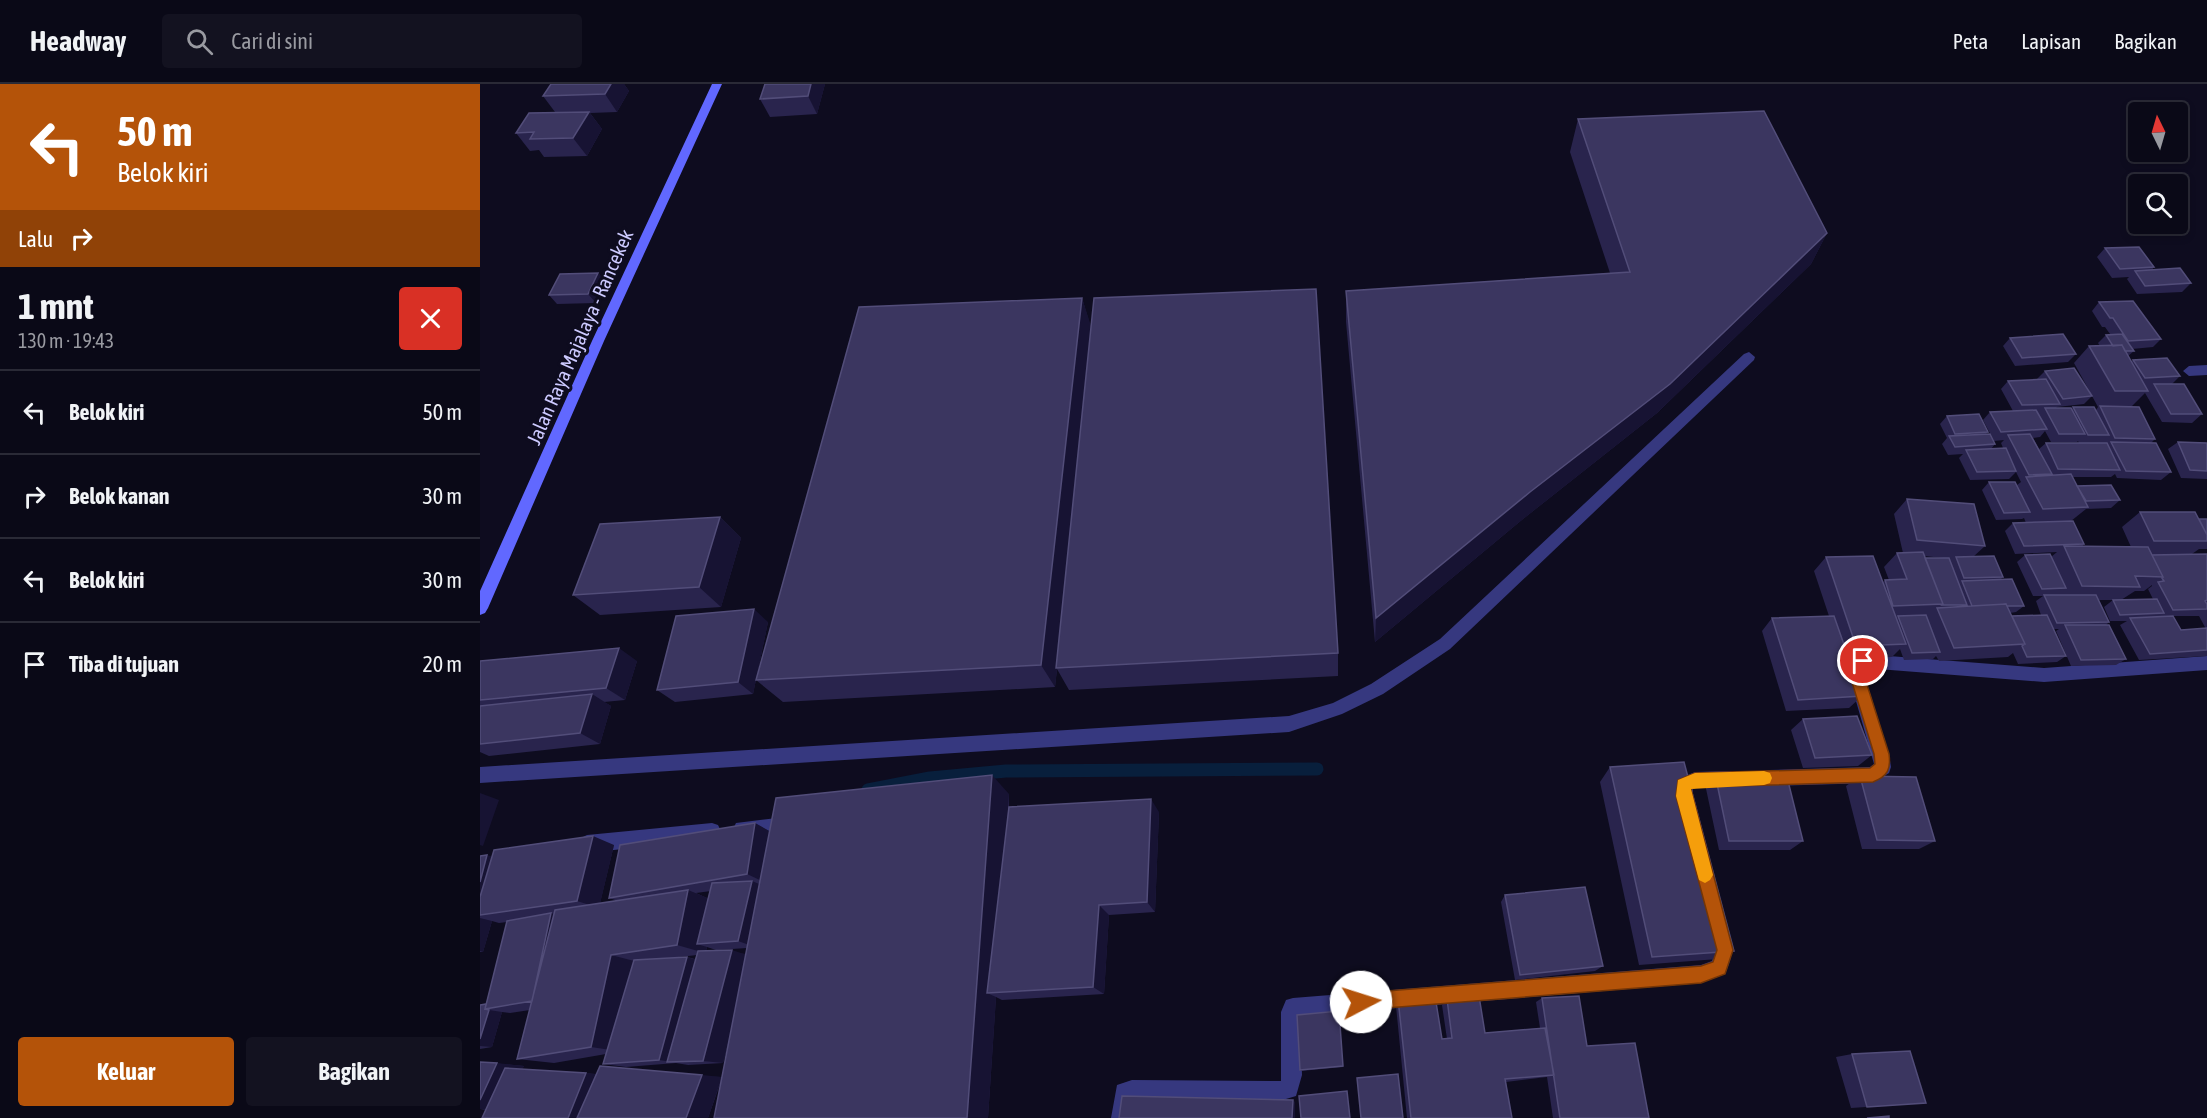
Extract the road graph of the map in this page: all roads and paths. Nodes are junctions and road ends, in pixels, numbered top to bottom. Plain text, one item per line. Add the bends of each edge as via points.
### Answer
1 (717, 84) edge
2 (1749, 357) dead end
3 (2207, 370) edge
4 (2189, 371) dead end
5 (480, 608) edge
6 (2207, 663) edge
7 (480, 775) edge
8 (1690, 818) edge
9 (574, 846) edge
10 (782, 860) edge
11 (1716, 917) edge
12 (1121, 1118) edge

1 - 5 main road, Jalan Raya Majalaya - Rancekek
2 - 7 street via 1445,644 1377,689 1336,709 1288,723
3 - 4 street
6 - 8 street via 2044,675 1863,661 1854,666 1883,768 1873,775 1695,780 1684,785
9 - 10 street via 777,826 783,834
11 - 12 street via 1725,950 1719,968 1701,974 1293,1007 1289,1089 1132,1090 1124,1092

